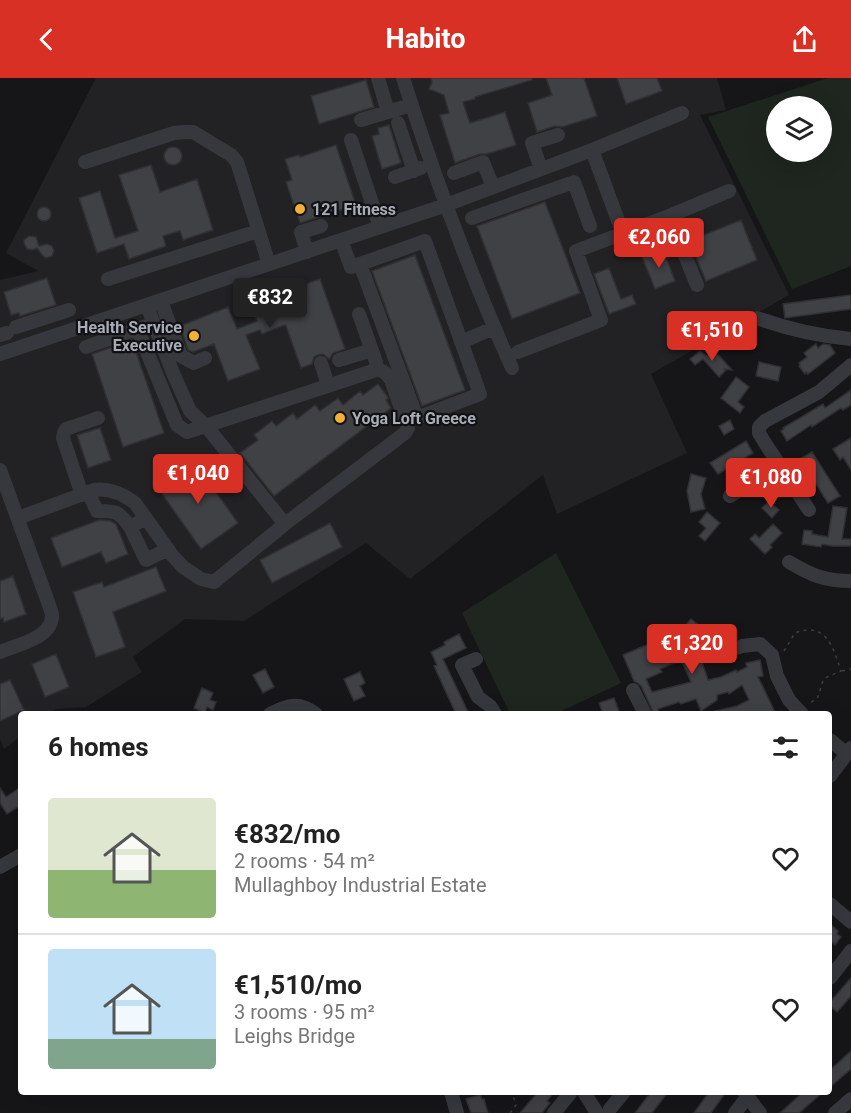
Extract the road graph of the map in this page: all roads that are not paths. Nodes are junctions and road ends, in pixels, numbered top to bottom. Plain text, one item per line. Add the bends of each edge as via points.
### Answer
1 (378, 78) edge
2 (403, 78) edge
3 (411, 105) junction
4 (388, 112) junction
5 (682, 113) dead end
6 (361, 120) dead end
7 (398, 123) dead end
8 (558, 135) dead end
9 (351, 140) dead end
10 (592, 150) junction
11 (85, 162) dead end
12 (432, 165) junction
13 (541, 169) junction
14 (414, 171) junction
15 (454, 173) dead end
16 (524, 176) junction
17 (395, 177) dead end
18 (493, 187) junction
19 (729, 191) dead end
20 (531, 197) junction
21 (446, 205) junction
22 (472, 218) dead end
23 (662, 218) junction
24 (321, 226) dead end
25 (590, 226) dead end
26 (380, 227) junction
27 (258, 231) junction
28 (623, 234) junction
29 (341, 240) junction
30 (307, 252) junction
31 (269, 264) junction
32 (360, 264) junction
33 (108, 279) dead end
34 (697, 285) dead end
35 (161, 301) junction
36 (147, 306) junction
37 (69, 310) dead end
38 (359, 314) dead end
39 (54, 315) junction
40 (757, 318) dead end
41 (154, 323) junction
42 (494, 328) junction
43 (138, 330) junction
44 (61, 334) junction
45 (851, 339) edge
46 (4, 341) edge
47 (461, 342) junction
48 (86, 347) dead end
49 (372, 350) junction
50 (518, 352) dead end
51 (205, 358) dead end
52 (339, 360) dead end
53 (321, 363) dead end
54 (851, 365) edge
55 (512, 368) dead end
56 (377, 370) junction
57 (328, 385) junction
58 (98, 418) dead end
59 (206, 426) junction
60 (779, 465) junction
61 (0, 470) edge
62 (85, 494) junction
63 (730, 496) dead end
64 (809, 510) dead end
65 (18, 518) junction
66 (146, 518) junction
67 (285, 524) junction
68 (130, 527) junction
69 (168, 549) junction
70 (789, 562) dead end
71 (851, 581) edge
72 (0, 652) edge
73 (701, 653) dead end
74 (476, 659) dead end
75 (633, 690) dead end
76 (804, 710) edge
77 (276, 711) edge
78 (312, 711) edge
79 (493, 711) edge
80 (644, 711) edge
81 (832, 741) edge
82 (849, 751) edge
83 (832, 773) edge
84 (18, 857) edge
85 (0, 867) edge
86 (832, 906) edge
87 (851, 922) edge
88 (851, 951) edge
89 (832, 970) edge
90 (452, 1095) edge
91 (569, 1095) edge
92 (587, 1095) edge
93 (621, 1095) edge
94 (745, 1095) edge
95 (747, 1095) edge
96 (851, 1099) edge
97 (603, 1111) edge
98 (457, 1113) edge
99 (554, 1113) edge
100 (735, 1113) edge
101 (760, 1113) edge
102 (835, 1113) edge

1 - 4 street
2 - 3 street
3 - 4 street
3 - 12 street
4 - 6 street
5 - 10 street
7 - 14 street
8 - 13 street via 532,143
9 - 26 street
10 - 13 street
10 - 28 street
11 - 27 street via 174,133 193,132 237,162
12 - 14 street
12 - 21 street
13 - 16 street
14 - 17 street
15 - 18 street via 483,162
16 - 18 street
16 - 20 street
18 - 21 street
19 - 23 street
20 - 22 street
20 - 25 street via 574,182
21 - 26 street
21 - 42 street
23 - 28 street
23 - 34 street
24 - 30 street via 301,232
26 - 29 street
27 - 31 street
27 - 33 street
28 - 50 street via 576,251 601,320
29 - 30 street
29 - 32 street via 351,267
30 - 31 street
31 - 35 street
32 - 47 street via 425,241
32 - 47 street via 417,418 480,394
35 - 36 street
35 - 51 street via 181,356 194,363
36 - 41 street
36 - 44 street
37 - 39 street
38 - 49 street
39 - 44 street
39 - 46 street
40 - 45 street via 781,327
41 - 43 street
41 - 59 street via 190,411
42 - 47 street
42 - 55 street
43 - 48 street
43 - 59 street via 177,425 187,432
44 - 46 street
49 - 52 street
49 - 56 street
53 - 57 street
54 - 60 street via 819,392 759,427
56 - 57 street
56 - 67 street via 391,380 408,428
57 - 59 street
58 - 62 street via 63,433
59 - 67 street
60 - 63 street
60 - 64 street
61 - 65 street
62 - 65 street
62 - 66 street via 102,489 114,492 135,503
62 - 68 street via 97,511 115,511
65 - 72 street via 52,616 43,635
66 - 68 street
66 - 69 street
67 - 69 street via 214,582 183,567
68 - 69 street via 146,560
70 - 71 street via 822,579
73 - 76 street via 723,653 760,644 772,655 789,700
74 - 79 street via 462,665 478,697
75 - 80 street
77 - 78 street via 296,705
81 - 82 street
82 - 83 street
84 - 85 street
86 - 87 street
88 - 89 street
90 - 98 street
91 - 99 street
92 - 97 street
93 - 97 street
94 - 100 street
95 - 101 street
96 - 102 street

